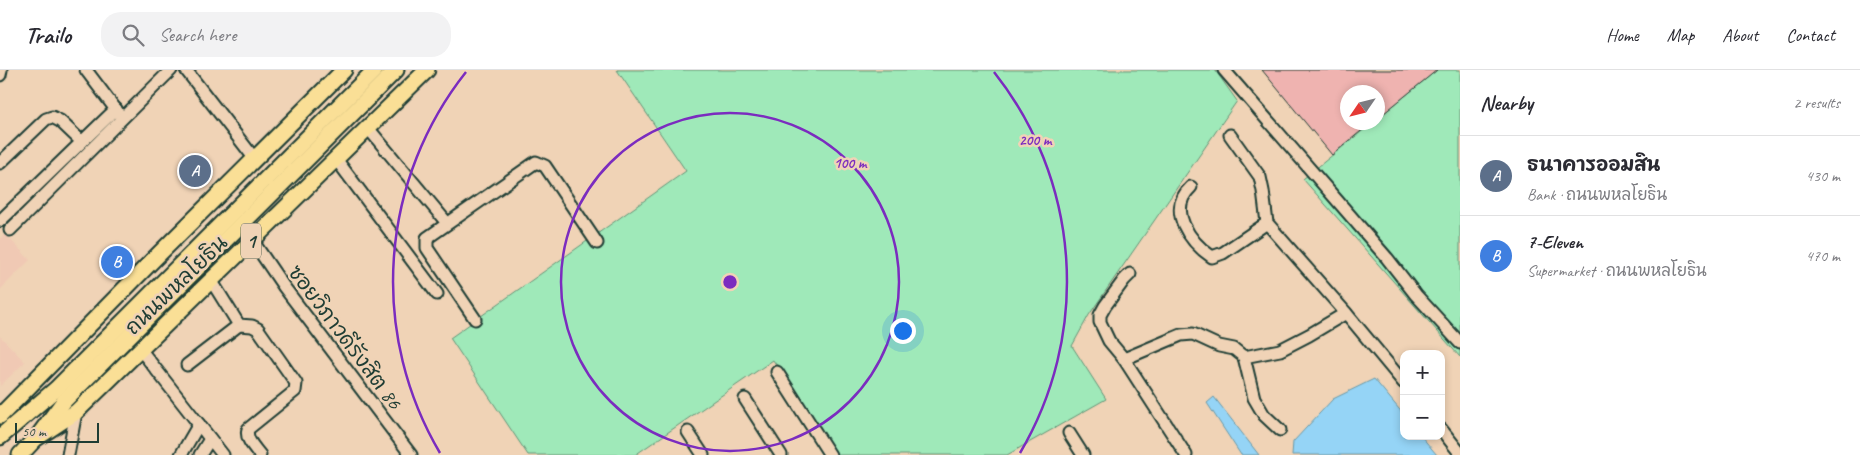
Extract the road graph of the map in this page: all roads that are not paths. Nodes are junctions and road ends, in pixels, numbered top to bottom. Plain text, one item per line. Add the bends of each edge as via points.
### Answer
1 (1, 70) edge
2 (86, 70) edge
3 (171, 70) edge
4 (186, 70) edge
5 (344, 70) edge
6 (375, 70) edge
7 (396, 70) edge
8 (427, 70) edge
9 (1224, 70) edge
10 (0, 75) edge
11 (119, 113) junction
12 (368, 128) junction
13 (1230, 135) dead end
14 (82, 142) junction
15 (254, 158) junction
16 (336, 159) junction
17 (0, 163) edge
18 (290, 165) junction
19 (1191, 187) dead end
20 (0, 221) edge
21 (447, 223) junction
22 (1267, 223) junction
23 (10, 230) dead end
24 (252, 240) junction
25 (597, 243) dead end
26 (1130, 274) dead end
27 (210, 280) junction
28 (437, 294) dead end
29 (1346, 313) junction
30 (475, 319) dead end
31 (239, 325) junction
32 (1460, 343) edge
33 (140, 349) junction
34 (1244, 357) junction
35 (1124, 359) junction
36 (187, 365) dead end
37 (776, 372) dead end
38 (1400, 378) edge
39 (745, 399) dead end
40 (76, 412) junction
41 (0, 416) edge
42 (198, 424) junction
43 (1280, 430) dead end
44 (688, 432) dead end
45 (1069, 433) dead end
46 (1445, 435) edge
47 (0, 437) edge
48 (35, 439) junction
49 (210, 439) junction
50 (1460, 452) edge
51 (20, 455) edge
52 (68, 455) edge
53 (181, 455) edge
54 (200, 455) edge
55 (223, 455) edge
56 (260, 455) edge
57 (411, 455) edge
58 (703, 455) edge
59 (781, 455) edge
60 (830, 455) edge
61 (1083, 455) edge
62 (1186, 455) edge

1 - 10 street
2 - 11 street
3 - 11 street
4 - 15 street
5 - 15 main road, ถนนพหลโยธิน
6 - 18 main road, ถนนพหลโยธิน
7 - 18 main road, ถนนพหลโยธิน
8 - 12 main road, ถนนพหลโยธิน / 1
9 - 32 street
11 - 14 street
11 - 23 street
12 - 16 main road, ถนนพหลโยธิน / 1
12 - 21 street
13 - 22 street via 1260,177
14 - 17 street via 52,117
14 - 20 street
15 - 41 main road, ถนนพหลโยธิน
16 - 24 main road, ถนนพหลโยธิน / 1
16 - 28 street
18 - 47 main road, ถนนพหลโยธิน via 56,389
18 - 48 main road, ถนนพหลโยธิน via 64,401
19 - 22 street via 1180,204 1183,224 1192,239 1212,257
21 - 25 street via 536,162 545,166
21 - 30 street via 427,238 426,245
22 - 29 street
24 - 27 main road, ถนนพหลโยธิน / 1
24 - 57 street, ซอยวิภาวดีรังสิต 86
26 - 35 street via 1100,315 1109,340
27 - 31 street
27 - 33 main road, ถนนพหลโยธิน / 1
29 - 34 street via 1280,350
29 - 38 street
31 - 36 street
31 - 56 street via 258,329 296,383 295,391 248,429 246,434
33 - 40 main road, ถนนพหลโยธิน / 1
33 - 42 street
34 - 35 street via 1234,349 1193,334 1175,337
34 - 43 street via 1254,398 1264,415
35 - 62 street
37 - 60 street
39 - 59 street
40 - 48 main road, ถนนพหลโยธิน / 1
40 - 52 street
42 - 49 street
42 - 53 street
44 - 58 street
45 - 61 street
46 - 50 street
48 - 51 main road, ถนนพหลโยธิน / 1
49 - 54 street
49 - 55 street

